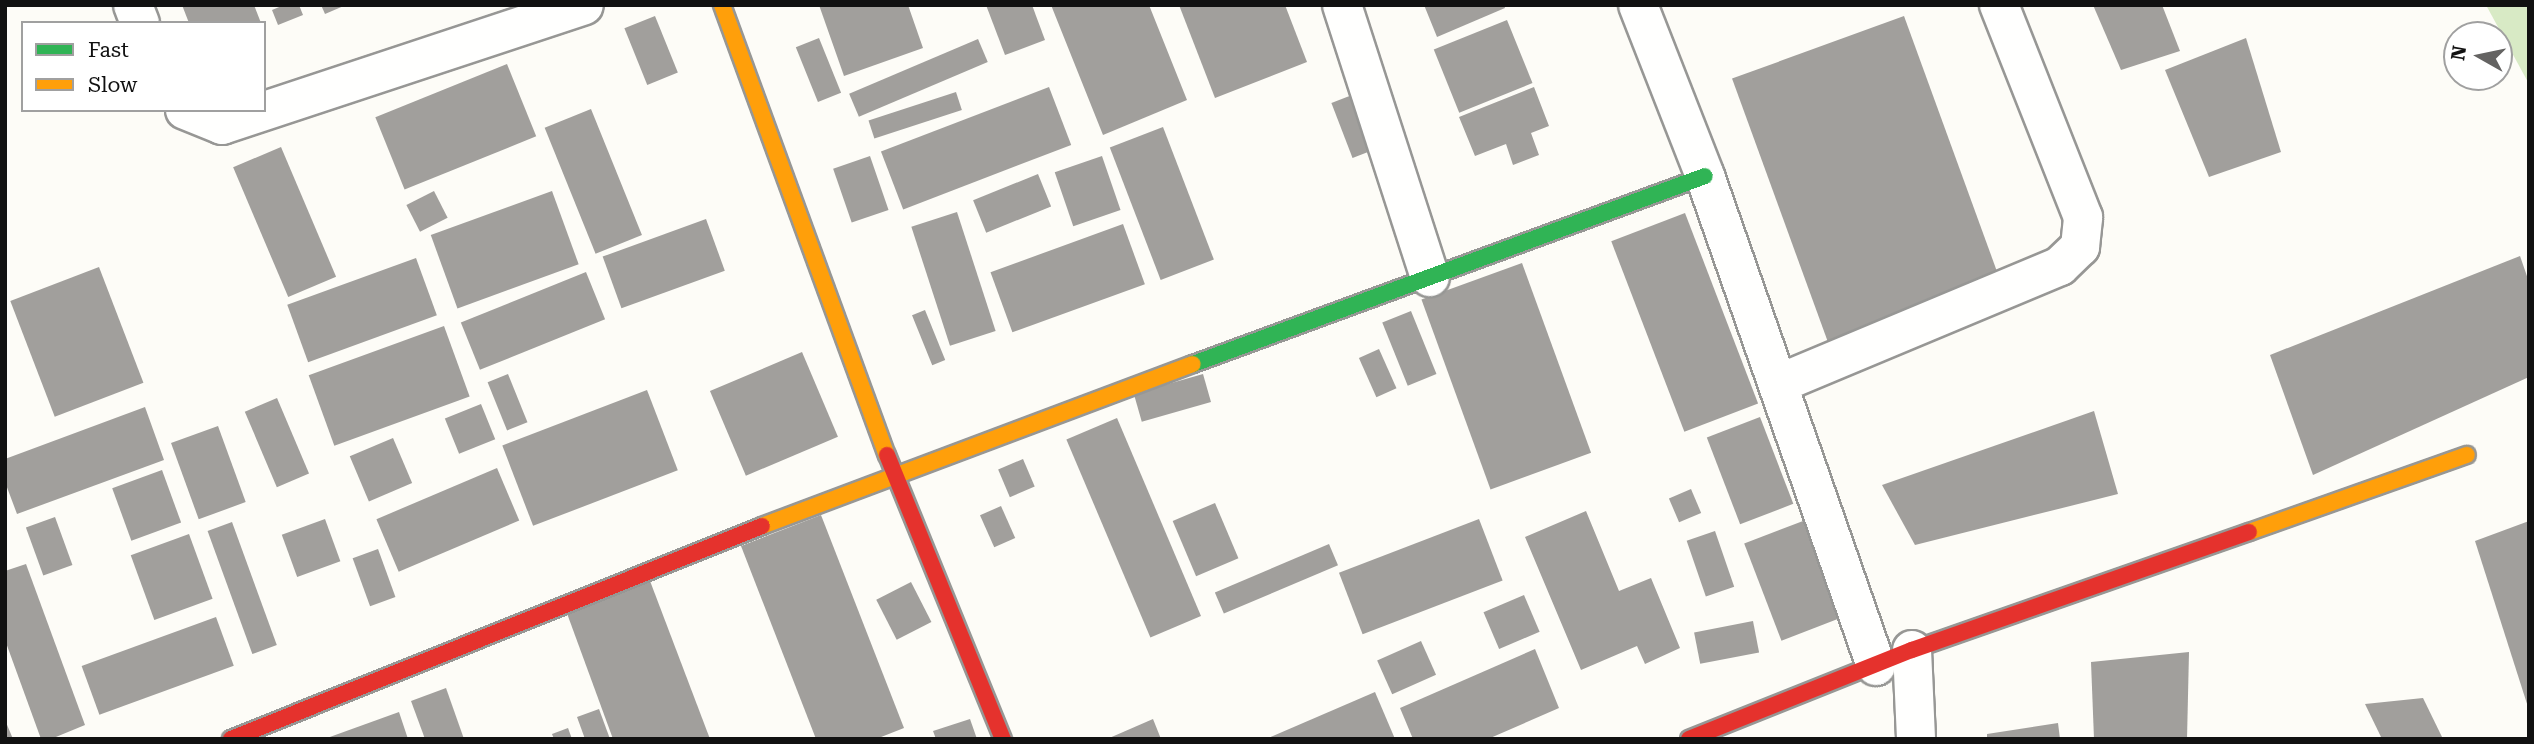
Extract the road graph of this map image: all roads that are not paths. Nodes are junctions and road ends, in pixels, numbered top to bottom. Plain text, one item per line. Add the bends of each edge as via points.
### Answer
1 (584, 5) edge
2 (722, 5) edge
3 (1342, 5) edge
4 (1638, 5) edge
5 (1998, 5) edge
6 (266, 110) edge
7 (190, 112) edge
8 (261, 112) edge
9 (1705, 176) junction
10 (1430, 277) junction
11 (1778, 384) junction
12 (2467, 455) dead end
13 (894, 473) junction
14 (1912, 650) junction
15 (1876, 666) junction
16 (231, 739) edge
17 (1003, 739) edge
18 (1689, 739) edge
19 (1916, 739) edge

1 - 6 street
2 - 13 street
3 - 10 street
4 - 9 street
5 - 11 street via 2082,217 2080,247 2060,266
7 - 8 street via 222,125
9 - 10 street
9 - 11 street
10 - 13 street
11 - 15 street
12 - 14 street
13 - 16 street
13 - 17 street
14 - 15 street
14 - 19 street
15 - 18 street

